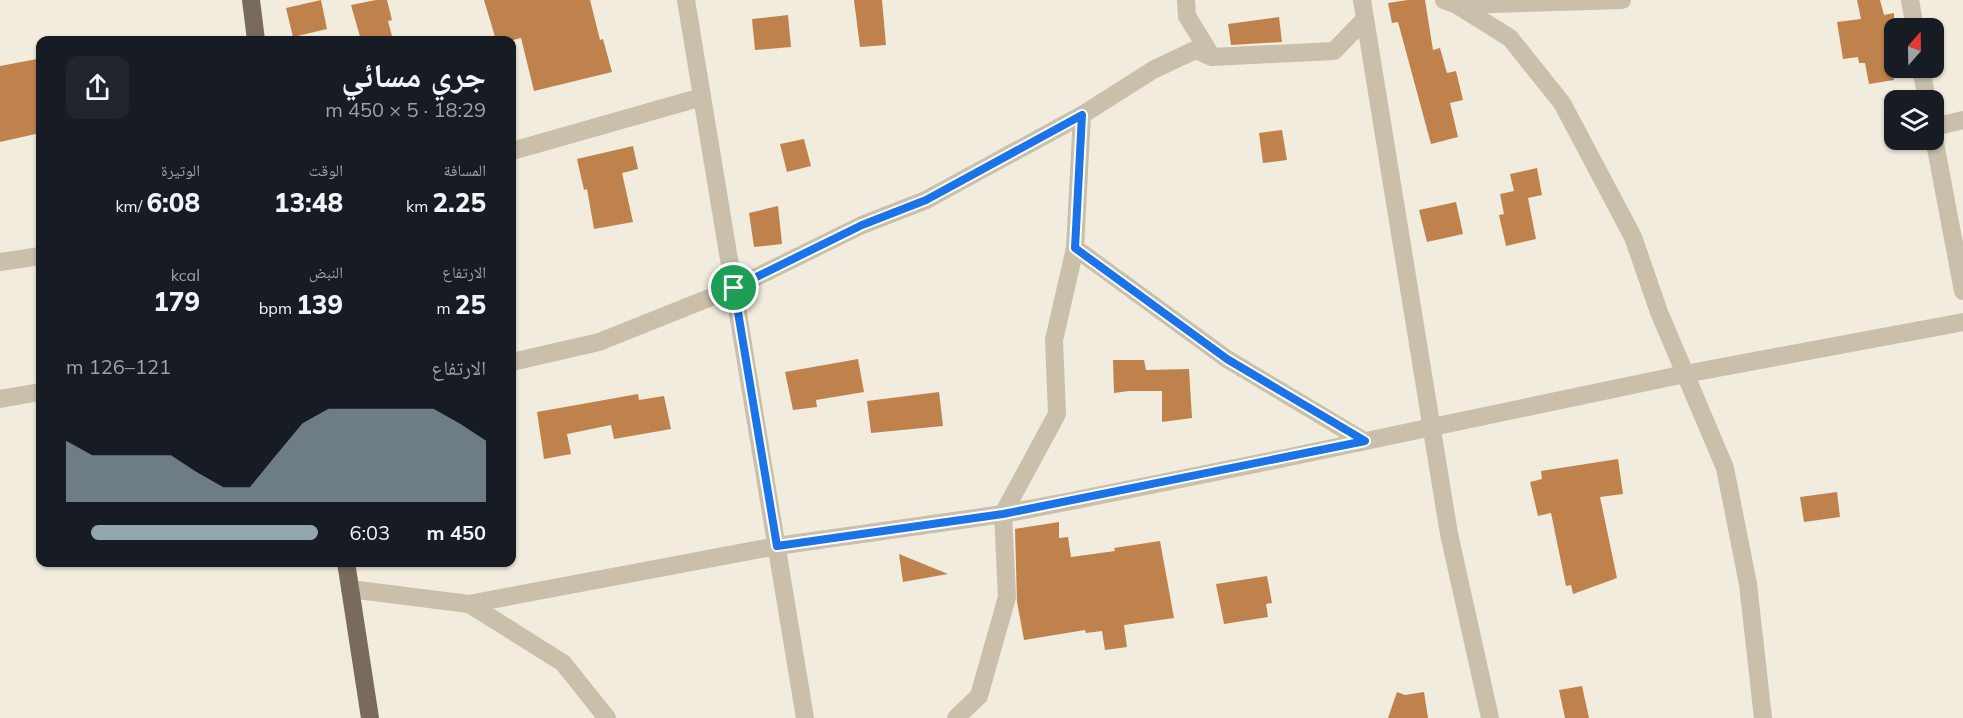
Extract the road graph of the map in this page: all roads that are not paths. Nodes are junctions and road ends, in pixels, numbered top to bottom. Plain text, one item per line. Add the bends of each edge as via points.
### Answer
1 (251, 0) edge
2 (686, 0) edge
3 (1186, 0) edge
4 (1362, 0) edge
5 (1622, 0) edge
6 (1910, 0) edge
7 (1450, 2) edge
8 (1913, 18) edge
9 (1365, 19) junction
10 (256, 36) edge
11 (1212, 57) junction
12 (702, 97) junction
13 (1082, 115) junction
14 (1963, 120) edge
15 (1944, 125) edge
16 (516, 150) edge
17 (1936, 150) edge
18 (1075, 248) junction
19 (36, 257) edge
20 (0, 262) edge
21 (734, 288) junction
22 (1963, 291) edge
23 (1963, 322) edge
24 (516, 361) edge
25 (1685, 374) junction
26 (36, 393) edge
27 (0, 399) edge
28 (1431, 426) junction
29 (1365, 441) junction
30 (1003, 514) junction
31 (777, 546) junction
32 (347, 567) edge
33 (350, 589) junction
34 (469, 603) junction
35 (370, 718) edge
36 (607, 718) edge
37 (805, 718) edge
38 (956, 718) edge
39 (1490, 718) edge
40 (1763, 718) edge

1 - 10 main road
2 - 12 street
3 - 11 street via 1187,16
4 - 9 street
5 - 7 street
6 - 8 street
7 - 25 street via 1510,38 1562,103 1633,237
9 - 11 street via 1335,51
9 - 28 street
11 - 13 street via 1196,50 1153,70
12 - 16 street
12 - 21 street
13 - 18 street
13 - 21 street via 926,200 862,225
14 - 15 street
17 - 22 street
18 - 29 street via 1227,359
18 - 30 street via 1054,340 1057,414
19 - 20 street
21 - 24 street via 599,342
21 - 31 street
23 - 25 street
25 - 28 street
25 - 40 street via 1725,468 1748,584
26 - 27 street
28 - 29 street
28 - 39 street via 1449,534
29 - 30 street
30 - 31 street
30 - 38 street via 1007,597 979,696
31 - 34 street
31 - 37 street
32 - 33 main road
33 - 34 street
33 - 35 main road
34 - 36 street via 564,663

